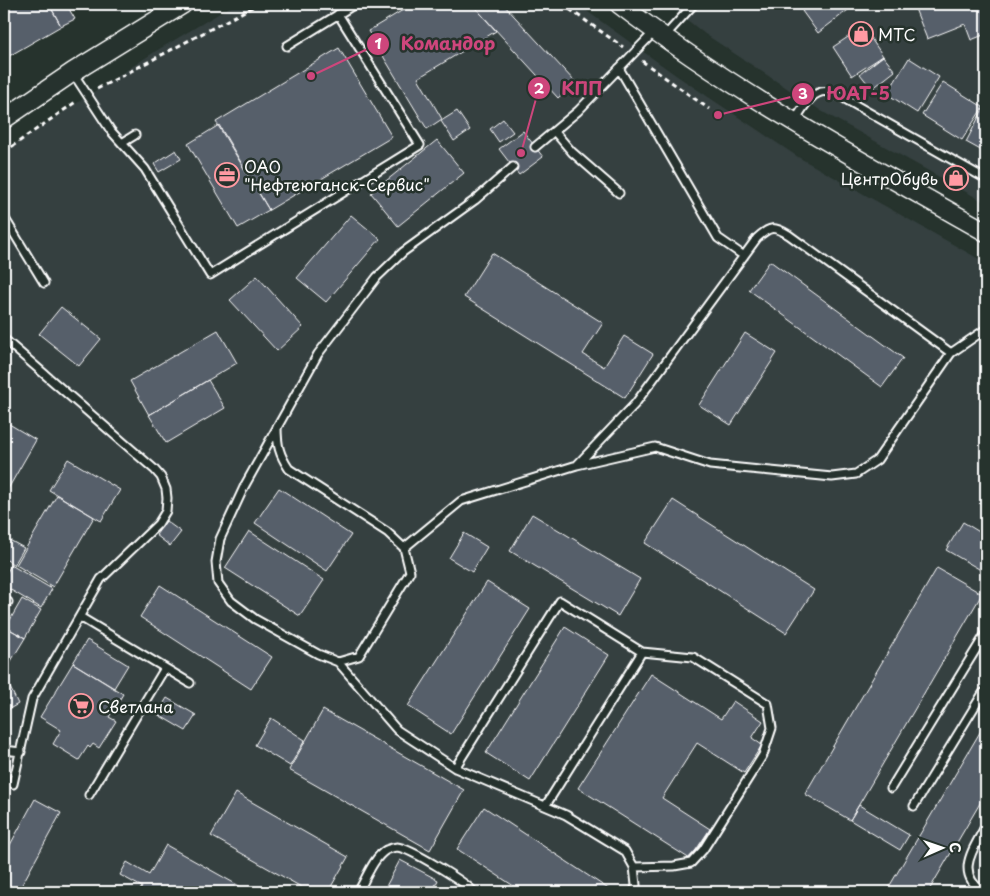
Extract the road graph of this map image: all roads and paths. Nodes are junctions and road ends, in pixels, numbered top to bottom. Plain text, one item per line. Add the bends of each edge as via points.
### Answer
1 (183, 4) edge
2 (258, 4) edge
3 (355, 4) edge
4 (619, 4) edge
5 (694, 4) edge
6 (338, 14) junction
7 (659, 34) junction
8 (287, 46) dead end
9 (619, 68) junction
10 (73, 72) junction
11 (87, 94) junction
12 (4, 118) edge
13 (794, 122) junction
14 (554, 131) junction
15 (136, 135) dead end
16 (122, 143) junction
17 (536, 147) dead end
18 (4, 152) edge
19 (513, 167) dead end
20 (986, 179) edge
21 (619, 193) dead end
22 (4, 218) edge
23 (986, 232) edge
24 (744, 256) junction
25 (44, 283) dead end
26 (986, 329) edge
27 (4, 339) edge
28 (951, 353) junction
29 (277, 427) junction
30 (577, 465) junction
31 (404, 548) junction
32 (80, 616) junction
33 (986, 633) edge
34 (642, 652) junction
35 (338, 662) junction
36 (165, 668) junction
37 (190, 683) dead end
38 (986, 692) edge
39 (4, 750) edge
40 (21, 752) junction
41 (455, 768) junction
42 (13, 784) dead end
43 (891, 788) dead end
44 (89, 794) dead end
45 (546, 805) junction
46 (914, 806) dead end
47 (986, 825) edge
48 (634, 867) junction
49 (358, 892) edge
50 (474, 892) edge
51 (634, 892) edge
52 (983, 892) edge

1 - 10 street
2 - 11 path
3 - 6 lane
4 - 7 street
5 - 7 lane
6 - 8 lane
6 - 16 lane via 420,145 210,275 145,169
7 - 9 lane
7 - 13 street
9 - 14 lane
9 - 24 lane via 718,238
10 - 11 lane
10 - 12 street
11 - 16 lane
11 - 18 path
13 - 20 lane via 812,97 820,92 830,92
13 - 23 street
14 - 17 lane
14 - 21 lane via 572,152
15 - 16 lane
19 - 29 lane via 475,200 403,252 377,277 318,354
22 - 25 lane
24 - 28 lane via 766,230 778,228
24 - 30 lane via 635,404
26 - 28 lane
27 - 32 lane via 154,469 166,489 166,511 158,524 102,579
28 - 30 lane via 877,460 856,474 832,477 710,465 655,447
29 - 31 lane via 277,446 289,469 387,532
29 - 35 lane via 220,539 216,562 218,583 231,601 255,619
30 - 31 lane via 461,501
31 - 35 lane via 410,572 359,656
32 - 36 lane
32 - 40 lane via 32,699
33 - 43 lane
34 - 41 lane via 560,601
34 - 45 lane
34 - 48 lane via 693,657 768,704 772,728 763,755 704,850 691,863
35 - 41 lane via 397,730
36 - 37 lane
36 - 44 lane
38 - 46 lane
39 - 40 lane
40 - 42 lane
41 - 45 lane
45 - 48 lane via 625,851
47 - 52 lane via 968,861 968,875 974,886
48 - 51 lane
49 - 50 lane via 379,855 399,847 438,866

